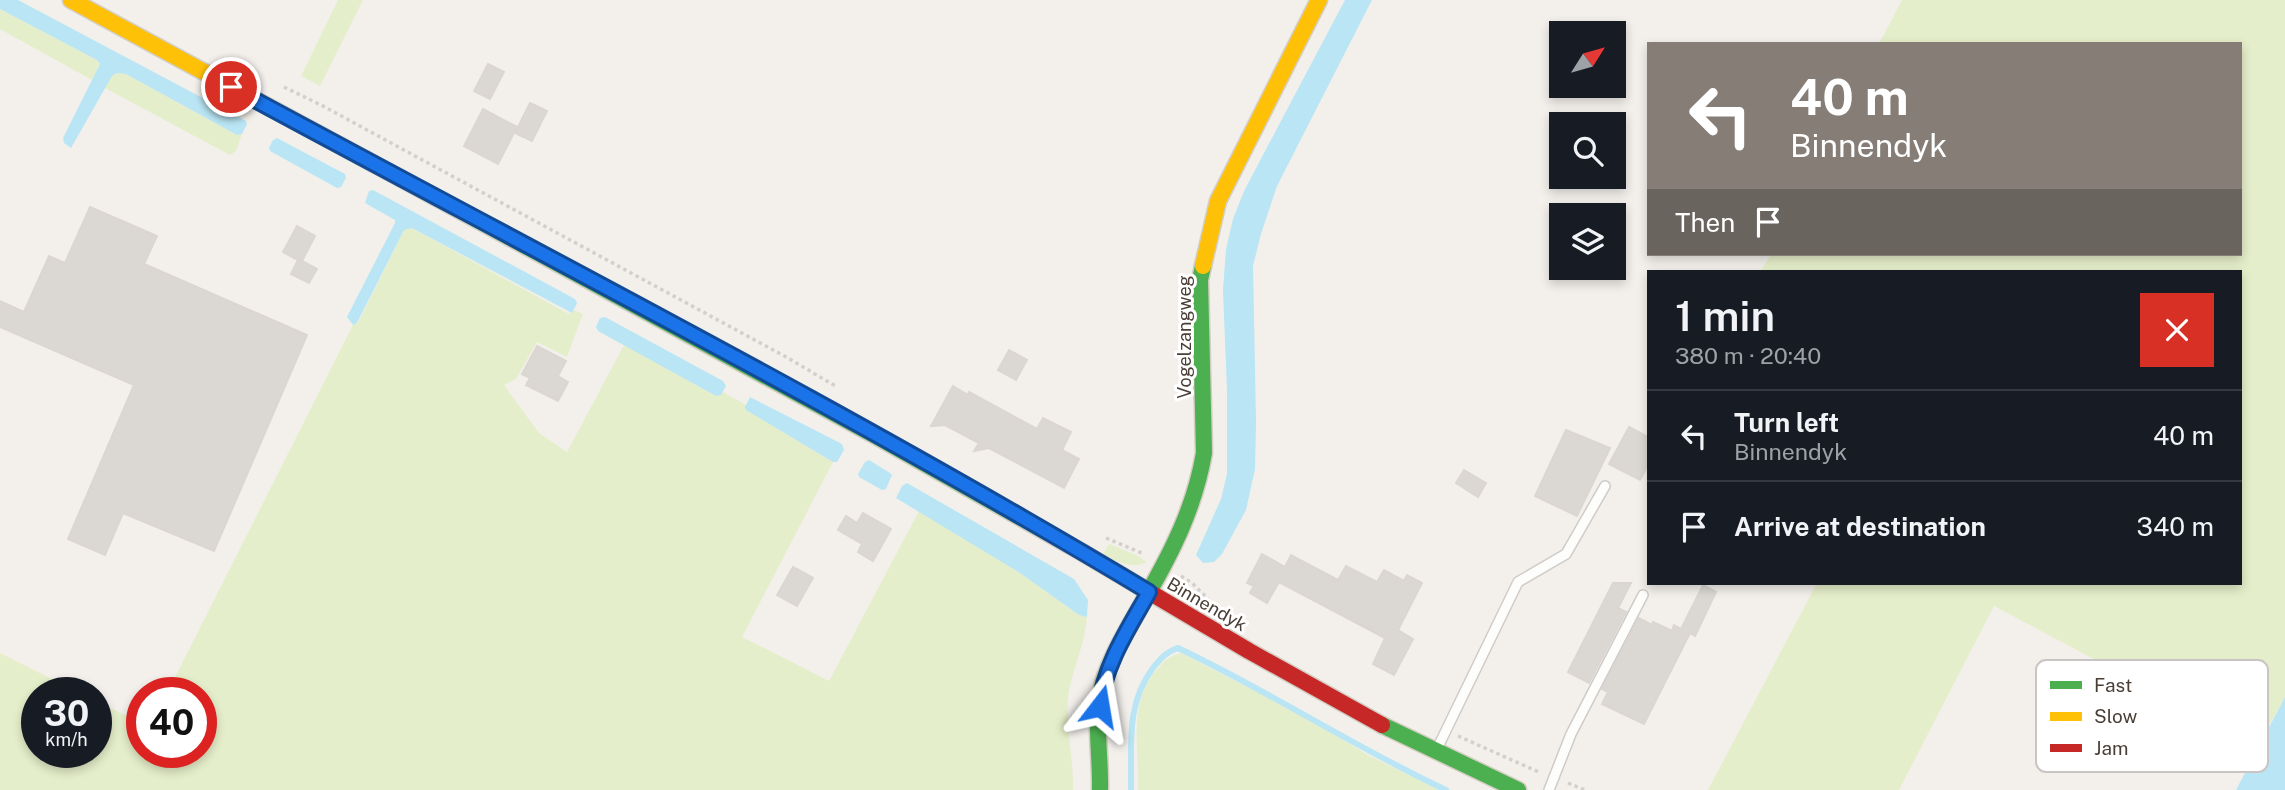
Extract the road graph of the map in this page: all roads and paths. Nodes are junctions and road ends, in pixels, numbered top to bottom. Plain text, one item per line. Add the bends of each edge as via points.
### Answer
1 (71, 0) edge
2 (1319, 0) edge
3 (1605, 486) dead end
4 (1105, 538) dead end
5 (1164, 566) junction
6 (1189, 582) dead end
7 (1149, 592) junction
8 (1643, 595) dead end
9 (1216, 606) dead end
10 (1445, 730) junction
11 (1435, 753) junction
12 (1554, 778) junction
13 (1100, 790) edge
14 (1518, 790) edge
15 (1549, 790) edge
16 (1585, 790) edge

1 - 7 main road, Binnendyk via 797,392
2 - 5 main road, Vogelzangweg via 1218,201 1200,280 1201,480 1191,514
3 - 10 lane via 1566,554 1518,582
4 - 5 path, Binnendyk
5 - 7 main road, Vogelzangweg
6 - 9 path, Binnendyk
7 - 11 main road, Binnendyk
7 - 13 main road, Vogelzangweg via 1102,688
8 - 12 lane via 1571,734
10 - 11 lane
10 - 12 path
11 - 14 main road, Binnendyk
12 - 15 lane
12 - 16 path

